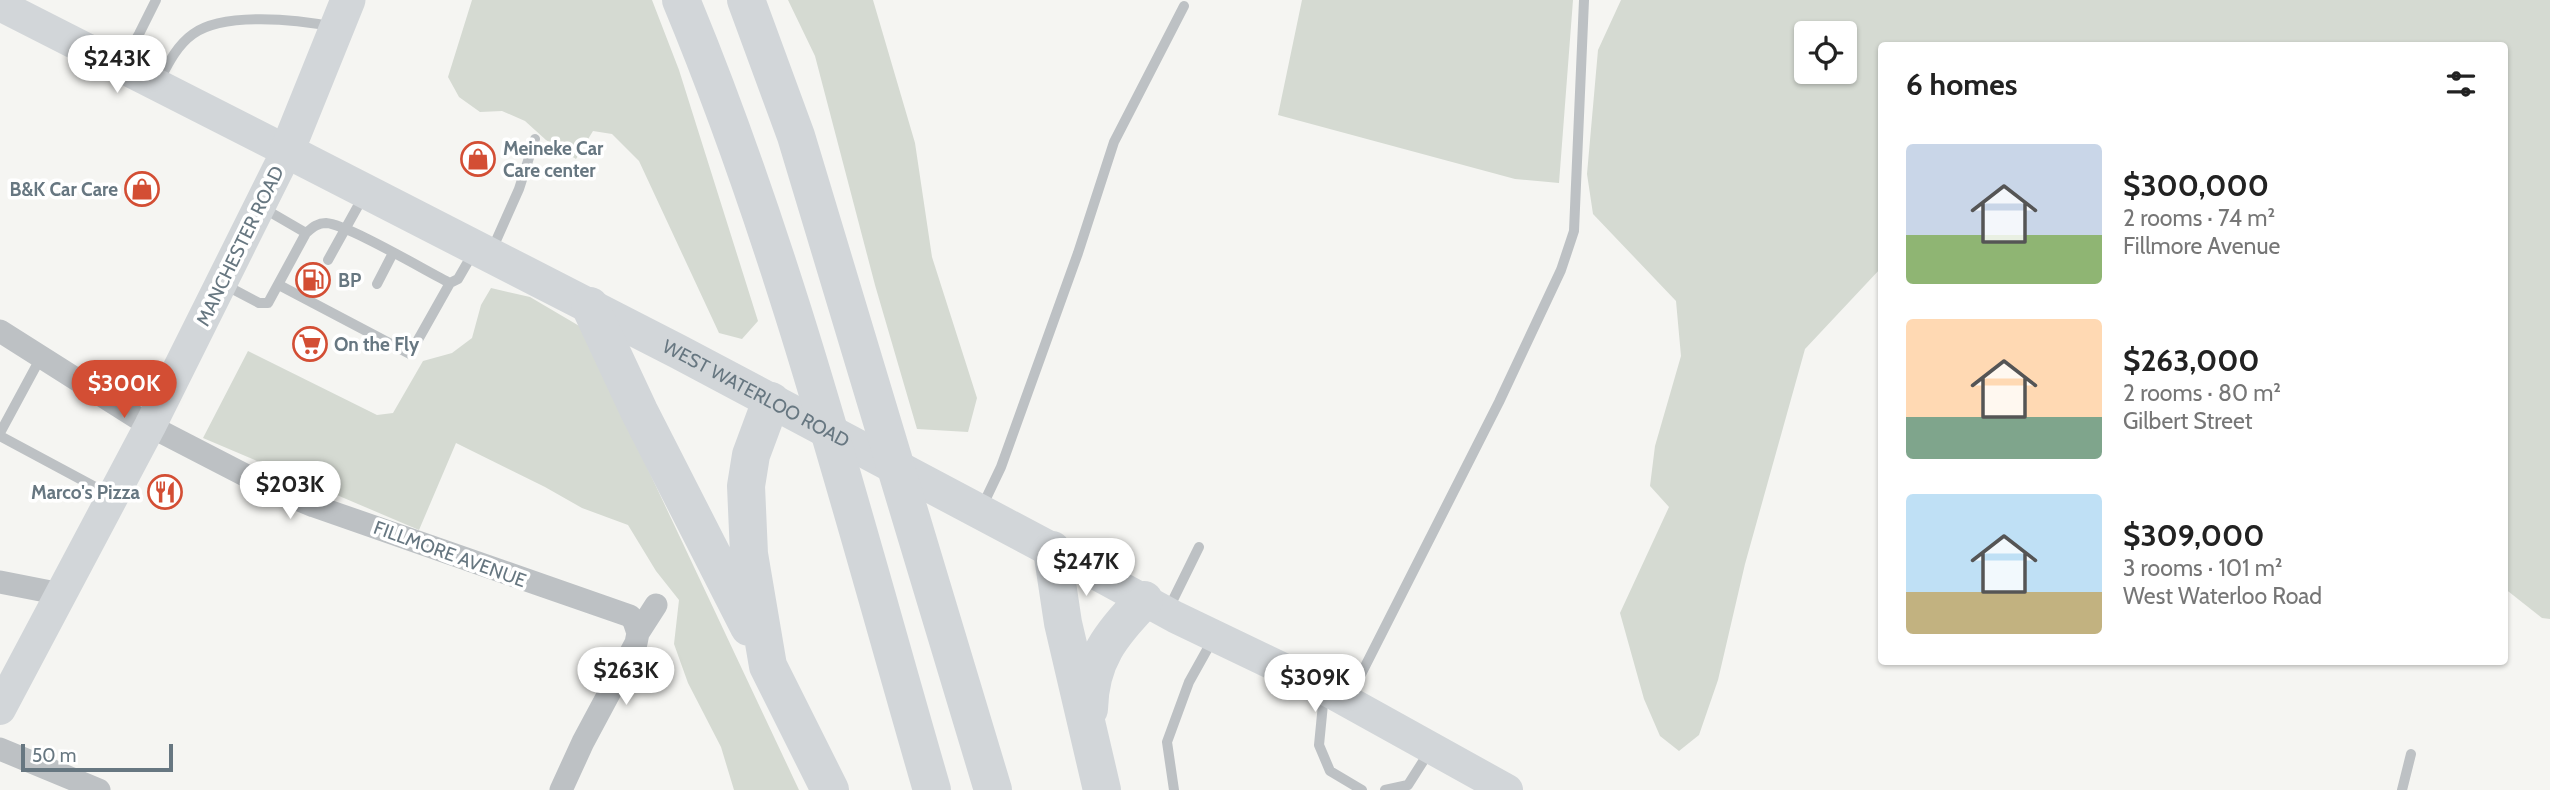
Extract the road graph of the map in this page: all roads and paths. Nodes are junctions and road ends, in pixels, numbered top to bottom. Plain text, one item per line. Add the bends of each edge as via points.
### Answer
1 (156, 0) edge
2 (681, 0) edge
3 (746, 0) edge
4 (1584, 0) edge
5 (0, 5) edge
6 (1184, 6) dead end
7 (342, 14) edge
8 (119, 67) junction
9 (156, 86) junction
10 (535, 139) dead end
11 (287, 151) junction
12 (366, 191) junction
13 (260, 206) junction
14 (344, 229) junction
15 (306, 233) junction
16 (483, 251) junction
17 (393, 253) junction
18 (328, 260) dead end
19 (222, 283) junction
20 (450, 283) junction
21 (377, 284) dead end
22 (279, 285) junction
23 (590, 306) junction
24 (0, 331) edge
25 (41, 357) junction
26 (771, 401) junction
27 (150, 426) junction
28 (0, 435) edge
29 (113, 496) junction
30 (980, 512) junction
31 (1199, 547) dead end
32 (1052, 550) junction
33 (0, 582) edge
34 (61, 594) junction
35 (656, 605) dead end
36 (1155, 606) junction
37 (638, 633) junction
38 (1215, 636) junction
39 (768, 666) junction
40 (1336, 696) junction
41 (1, 705) edge
42 (1091, 739) junction
43 (0, 749) edge
44 (1431, 749) junction
45 (2411, 754) dead end
46 (1410, 787) edge
47 (99, 790) edge
48 (561, 790) edge
49 (830, 790) edge
50 (932, 790) edge
51 (993, 790) edge
52 (1102, 790) edge
53 (1174, 790) edge
54 (1362, 790) edge
55 (1385, 790) edge
56 (1507, 790) edge
57 (2402, 790) edge

1 - 8 lane
2 - 50 highway via 769,236
3 - 51 highway via 796,136
4 - 40 lane via 1574,231 1561,270 1499,402
5 - 8 main road, WEST WATERLOO ROAD
6 - 30 lane via 1114,142 1079,253 1001,467
7 - 9 lane via 209,25 176,51
7 - 11 main road, MANCHESTER ROAD
8 - 9 main road, WEST WATERLOO ROAD
9 - 11 main road, WEST WATERLOO ROAD
10 - 16 lane via 519,189
11 - 12 main road, WEST WATERLOO ROAD
11 - 13 main road, MANCHESTER ROAD
12 - 14 lane
12 - 16 main road, WEST WATERLOO ROAD
13 - 15 lane
13 - 19 main road, MANCHESTER ROAD
14 - 15 lane via 325,223
14 - 17 lane
14 - 18 lane
15 - 22 lane
16 - 20 lane
16 - 23 main road, WEST WATERLOO ROAD
17 - 20 lane
17 - 21 lane
19 - 22 lane via 259,303 268,303
19 - 27 main road, MANCHESTER ROAD
20 - 22 lane via 410,354 311,296
23 - 26 main road, WEST WATERLOO ROAD
23 - 39 highway
24 - 25 street, FILLMORE AVENUE
25 - 27 street, FILLMORE AVENUE
25 - 28 lane
26 - 30 main road, WEST WATERLOO ROAD
26 - 39 highway via 751,455 747,486 749,554
27 - 29 main road, MANCHESTER ROAD
27 - 37 street, FILLMORE AVENUE via 291,498 630,616
28 - 29 lane
29 - 34 main road, MANCHESTER ROAD
30 - 32 main road, WEST WATERLOO ROAD
31 - 36 lane
32 - 36 main road, WEST WATERLOO ROAD
32 - 42 highway via 1063,623
33 - 34 street
34 - 41 main road, MANCHESTER ROAD
35 - 37 street
36 - 38 main road, WEST WATERLOO ROAD
36 - 42 highway via 1115,632 1097,662 1090,687
37 - 48 street
38 - 40 main road, WEST WATERLOO ROAD
38 - 53 lane via 1189,682 1167,742
39 - 49 highway
40 - 44 main road, WEST WATERLOO ROAD
40 - 54 lane via 1319,745 1330,771
42 - 52 highway
43 - 47 street
44 - 46 lane
44 - 56 main road, WEST WATERLOO ROAD
45 - 57 lane
46 - 55 lane

